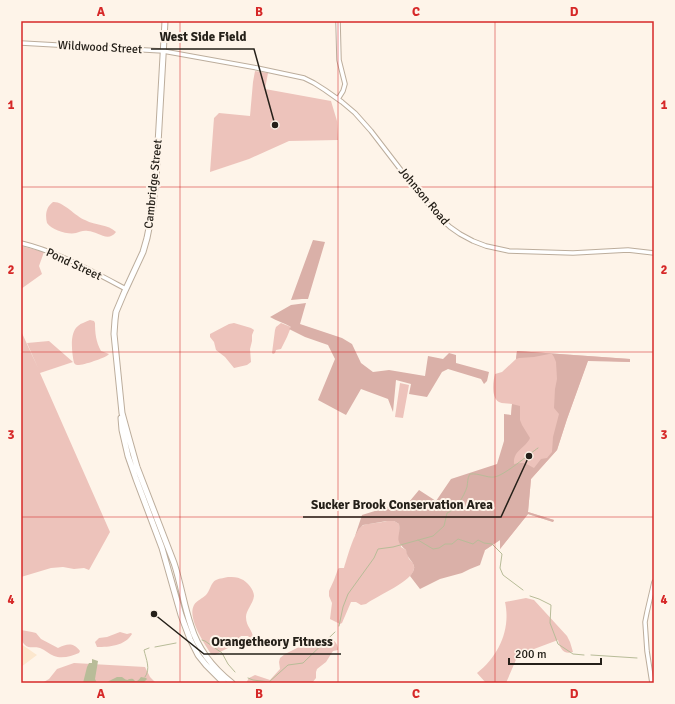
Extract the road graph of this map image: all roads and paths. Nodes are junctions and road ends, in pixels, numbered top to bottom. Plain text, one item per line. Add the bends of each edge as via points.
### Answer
1 (165, 21) edge
2 (338, 21) edge
3 (21, 43) edge
4 (163, 51) junction
5 (338, 99) junction
6 (21, 243) edge
7 (654, 252) edge
8 (126, 289) junction
9 (122, 413) junction
10 (150, 500) junction
11 (144, 503) junction
12 (654, 582) edge
13 (182, 593) junction
14 (176, 595) junction
15 (224, 683) edge
16 (232, 683) edge
17 (652, 683) edge

1 - 4 highway, Cambridge Street
2 - 5 street via 340,60 345,84
3 - 4 street, Wildwood Street
4 - 5 street, Wildwood Street via 297,76 314,83
4 - 8 highway, Cambridge Street via 152,213 148,238
5 - 7 street, Johnson Road via 368,126 438,216 473,241 499,249 523,252
6 - 8 street, Pond Street via 54,253
8 - 9 highway, Cambridge Street via 115,316 114,334
9 - 10 highway, Cambridge Street via 135,460
9 - 11 highway, Cambridge Street via 122,430 128,456
10 - 11 highway
10 - 13 highway, Cambridge Street via 169,548
11 - 14 highway, Cambridge Street via 162,548
12 - 17 street via 645,622
13 - 14 highway
13 - 16 highway, Cambridge Street via 189,623 198,644 214,667
14 - 15 highway, Cambridge Street via 194,648

